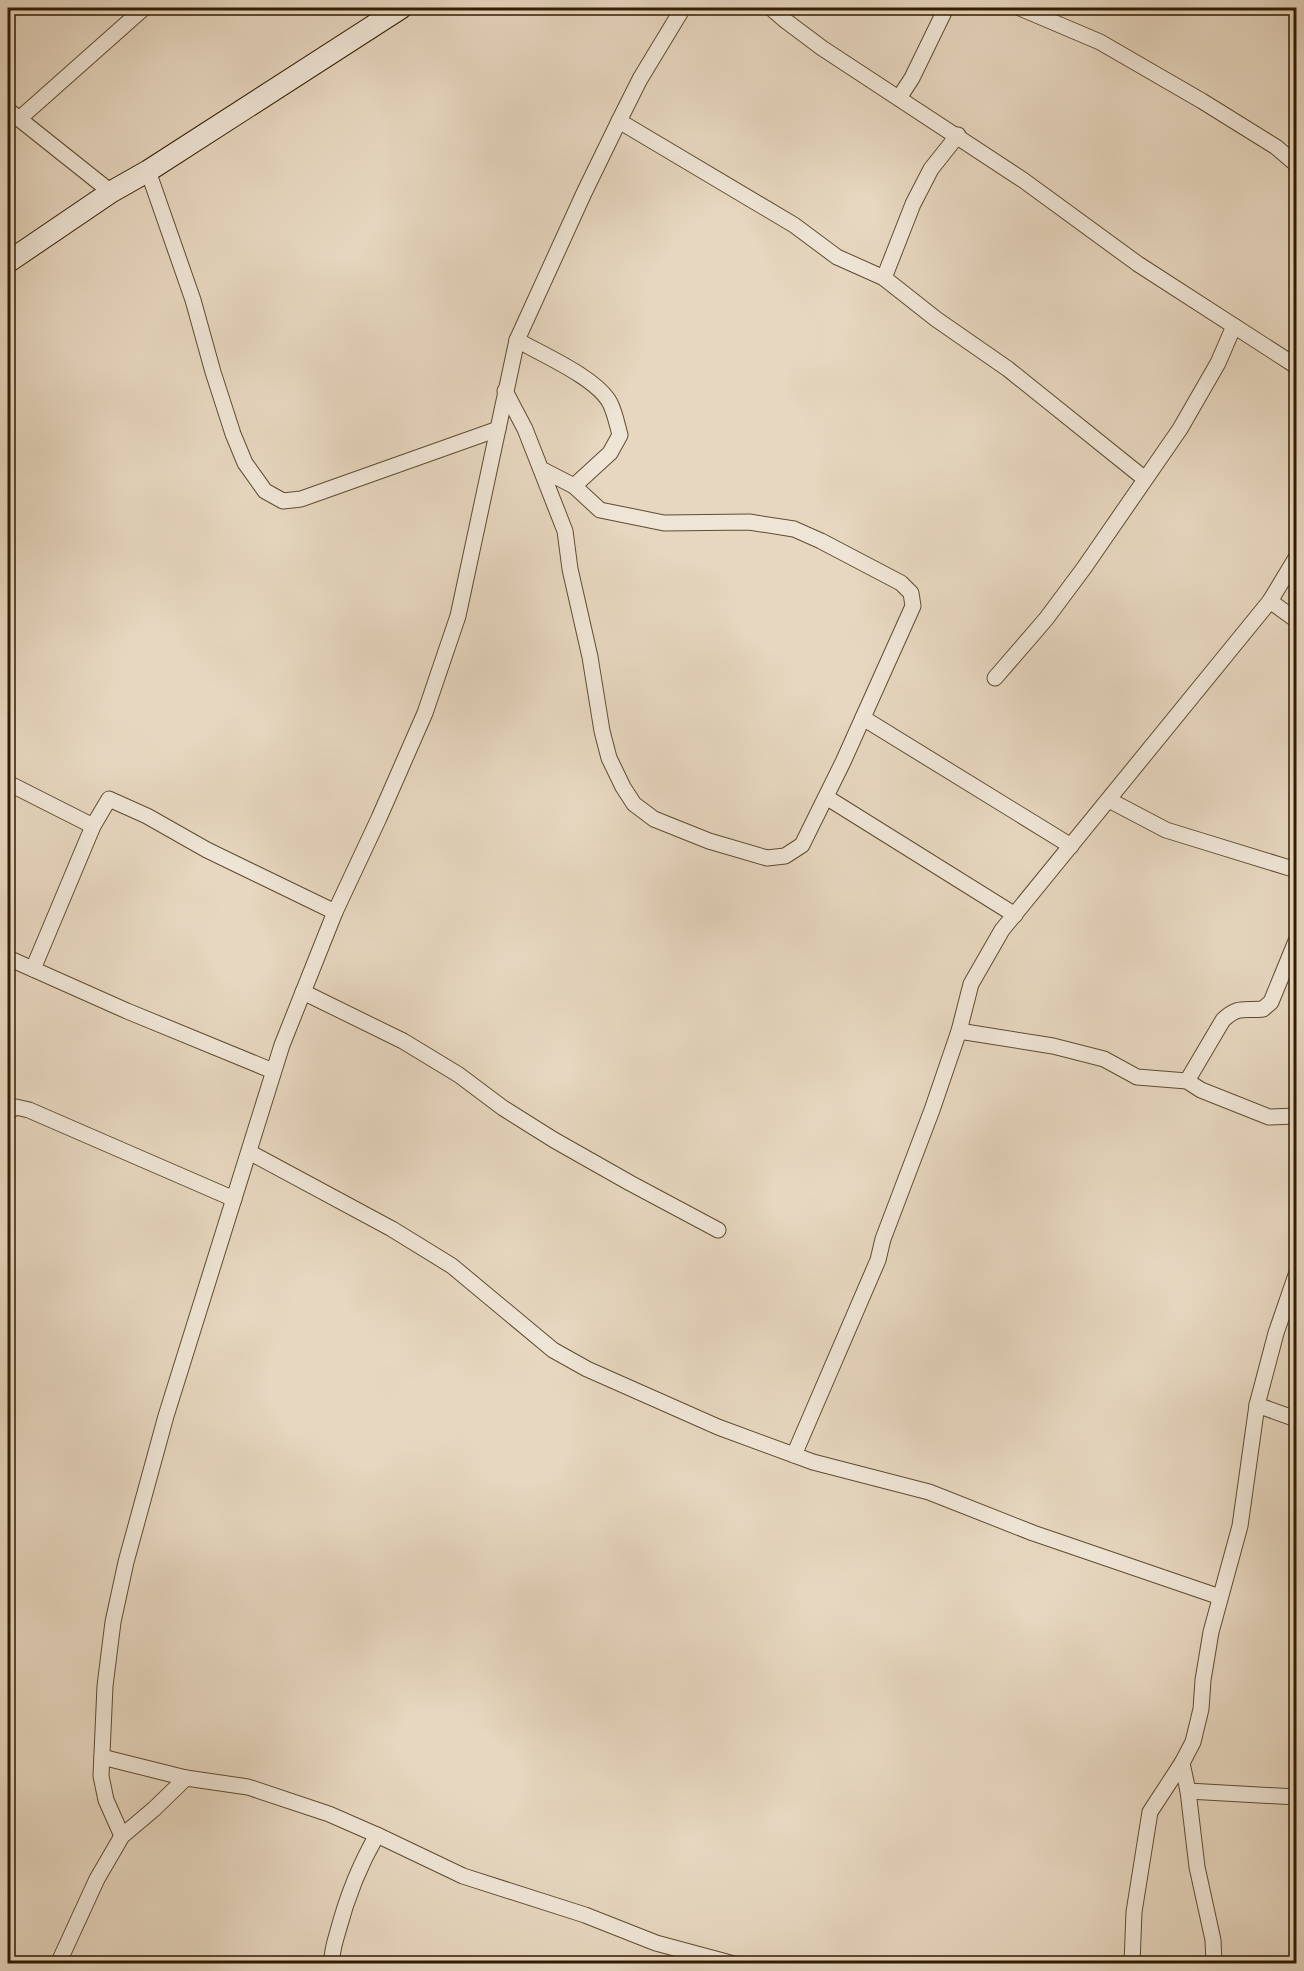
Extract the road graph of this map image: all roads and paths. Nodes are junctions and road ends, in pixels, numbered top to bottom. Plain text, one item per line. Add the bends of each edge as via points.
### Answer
1 (144, 8) edge
2 (401, 8) edge
3 (683, 8) edge
4 (771, 8) edge
5 (946, 8) edge
6 (1020, 8) edge
7 (899, 98) junction
8 (13, 115) edge
9 (619, 121) junction
10 (958, 135) junction
11 (1296, 164) edge
12 (148, 171) junction
13 (111, 192) junction
14 (8, 262) edge
15 (884, 278) junction
16 (1234, 326) junction
17 (517, 340) junction
18 (1296, 366) edge
19 (505, 391) junction
20 (498, 429) junction
21 (541, 469) junction
22 (1145, 479) junction
23 (574, 486) junction
24 (1296, 558) edge
25 (1270, 601) junction
26 (1296, 620) edge
27 (995, 678) dead end
28 (863, 718) junction
29 (8, 783) edge
30 (826, 797) junction
31 (1109, 800) junction
32 (93, 826) junction
33 (1071, 846) junction
34 (1296, 870) edge
35 (335, 912) junction
36 (1014, 915) junction
37 (1296, 942) edge
38 (8, 958) edge
39 (33, 969) junction
40 (303, 992) junction
41 (959, 1031) junction
42 (273, 1071) junction
43 (1186, 1082) junction
44 (8, 1112) edge
45 (1296, 1116) edge
46 (249, 1152) junction
47 (234, 1199) junction
48 (718, 1230) dead end
49 (1296, 1275) edge
50 (1257, 1405) junction
51 (1296, 1419) edge
52 (794, 1455) junction
53 (1220, 1597) junction
54 (102, 1757) junction
55 (1182, 1763) junction
56 (186, 1778) junction
57 (1188, 1791) junction
58 (1296, 1797) edge
59 (377, 1835) junction
60 (122, 1836) junction
61 (58, 1964) edge
62 (332, 1964) edge
63 (734, 1964) edge
64 (1132, 1964) edge
65 (1214, 1964) edge

1 - 8 street
2 - 12 street
3 - 9 street
4 - 7 street via 822,48
5 - 7 street
6 - 11 street via 1100,42 1276,147
7 - 10 street
8 - 13 street
9 - 15 street via 794,225 837,257
9 - 17 street
10 - 15 street via 931,169
10 - 16 street via 1137,264
12 - 13 street
12 - 20 street via 194,300 233,434 245,463 265,491 283,501 300,499
13 - 14 street
15 - 22 street via 1008,369
16 - 18 street
16 - 22 street via 1218,363 1180,429
17 - 19 street
17 - 23 street via 592,383 615,414 620,435 610,453
19 - 20 street
19 - 21 street
20 - 35 street via 458,616 425,713
21 - 23 street
21 - 30 street via 565,531 609,758 634,804 654,819 767,858 785,856 802,845
22 - 27 street via 1046,619
23 - 28 street via 600,510 664,523 748,522 794,529 901,583 911,593 913,606
24 - 25 street
25 - 26 street
25 - 31 street
28 - 30 street
28 - 33 street
29 - 32 street
30 - 36 street
31 - 33 street
31 - 34 street via 1166,830
32 - 35 street via 108,798
32 - 39 street
33 - 36 street
35 - 40 street
36 - 41 street via 970,984
37 - 43 street via 1271,1002 1263,1009 1239,1008 1223,1020
38 - 39 street
39 - 42 street
40 - 42 street
40 - 48 street via 403,1041 554,1140
41 - 43 street via 1053,1046 1104,1059 1137,1077
41 - 52 street via 878,1260
42 - 46 street
43 - 45 street via 1269,1117
44 - 47 street via 16,1107 29,1110
46 - 47 street
46 - 52 street via 452,1266 553,1350 587,1369
47 - 54 street via 166,1416 126,1562 105,1686
49 - 50 street
50 - 51 street
50 - 53 street via 1240,1526
52 - 53 street via 929,1492 1033,1533
53 - 55 street via 1211,1632 1201,1709 1193,1742
54 - 56 street
54 - 60 street via 106,1800
55 - 57 street
55 - 64 street via 1150,1812 1134,1912
56 - 59 street via 248,1787
56 - 60 street
57 - 58 street
57 - 65 street
59 - 62 street via 346,1902 331,1954
59 - 63 street via 463,1876 656,1942
60 - 61 street via 97,1879

